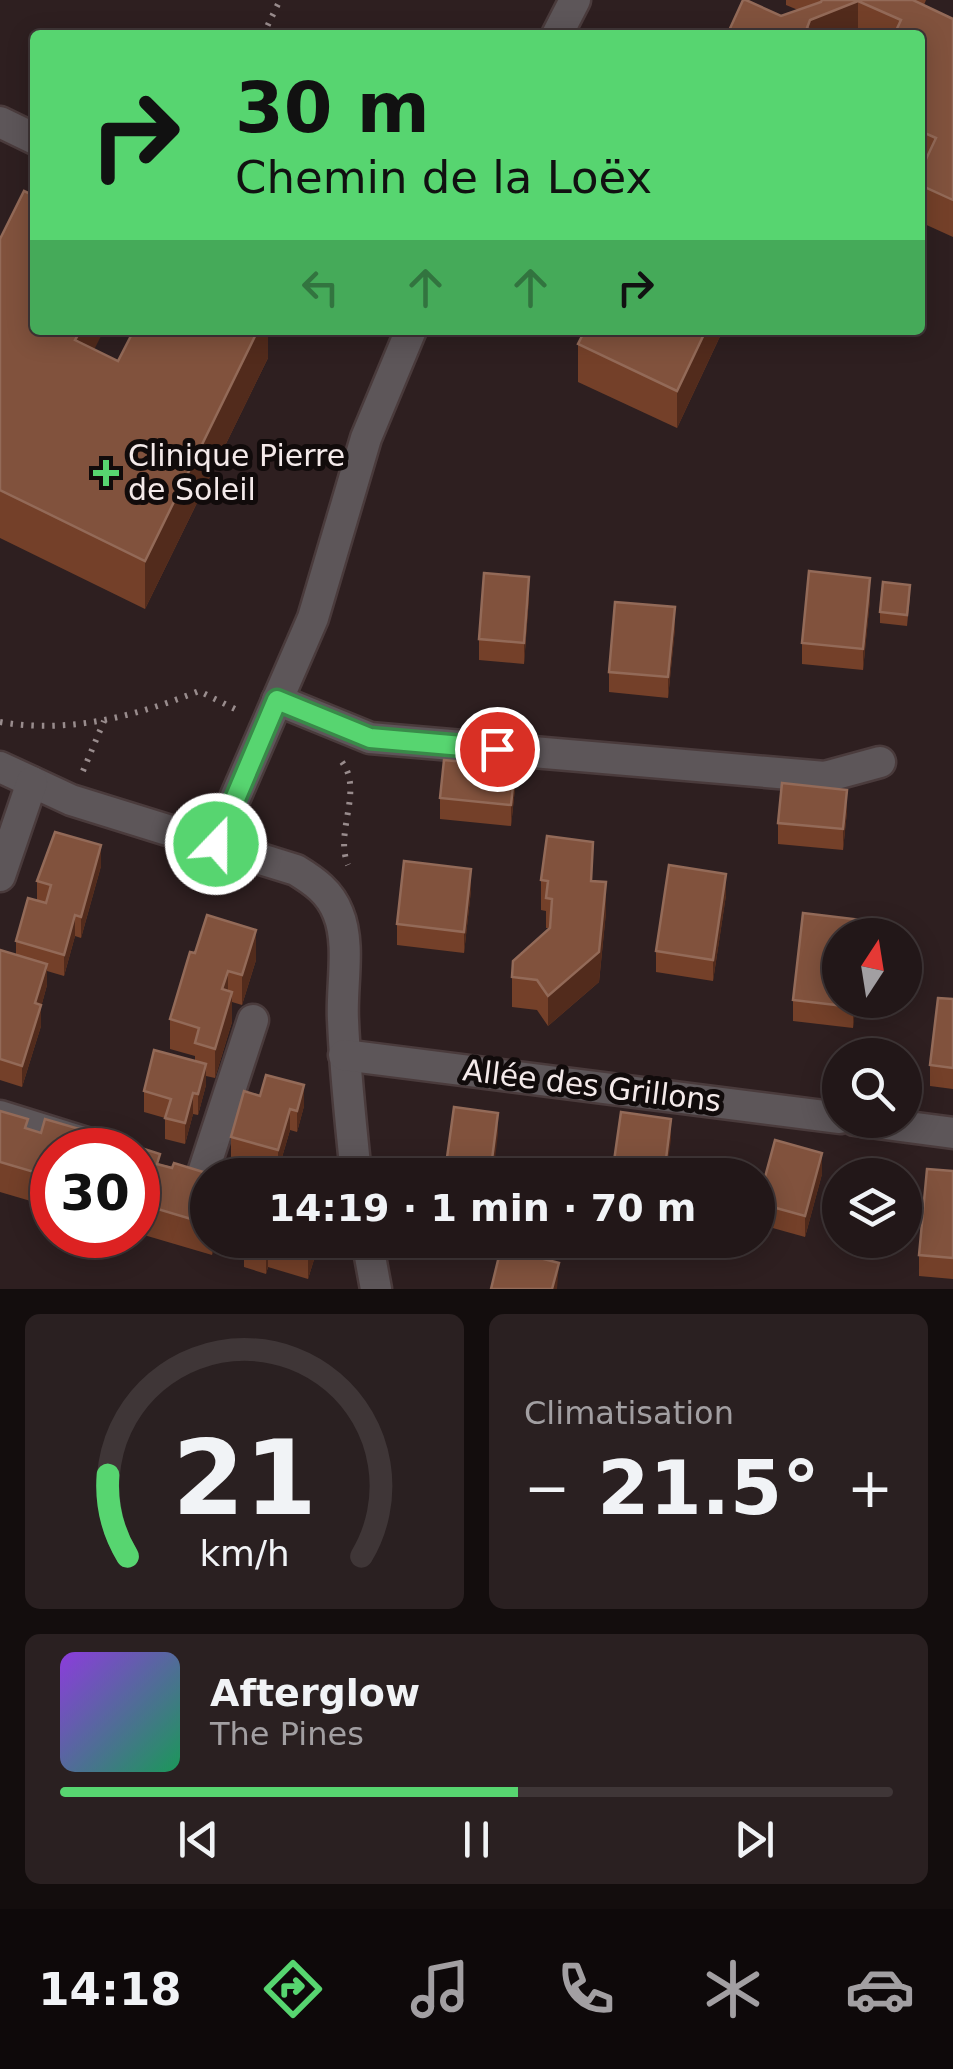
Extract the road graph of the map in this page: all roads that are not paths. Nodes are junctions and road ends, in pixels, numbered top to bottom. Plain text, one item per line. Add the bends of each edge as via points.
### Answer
1 (575, 0) edge
2 (560, 30) edge
3 (0, 122) edge
4 (30, 137) edge
5 (409, 335) edge
6 (271, 712) junction
7 (880, 762) dead end
8 (0, 767) edge
9 (32, 782) junction
10 (216, 844) junction
11 (0, 876) edge
12 (254, 1020) dead end
13 (344, 1054) junction
14 (0, 1116) edge
15 (822, 1116) edge
16 (38, 1128) edge
17 (922, 1129) edge
18 (953, 1133) edge
19 (211, 1158) edge
20 (354, 1158) edge
21 (169, 1169) edge
22 (190, 1176) edge
23 (370, 1258) edge
24 (376, 1289) edge

1 - 2 street
3 - 4 street
5 - 6 street via 366,438 313,618
6 - 7 street via 370,738 826,776
6 - 10 street
8 - 9 street
9 - 10 street
9 - 11 street
10 - 13 street via 296,870 330,896 344,940
12 - 19 street
13 - 15 street, Allée des Grillons
13 - 20 street
14 - 16 street
17 - 18 street
21 - 22 street
23 - 24 street

